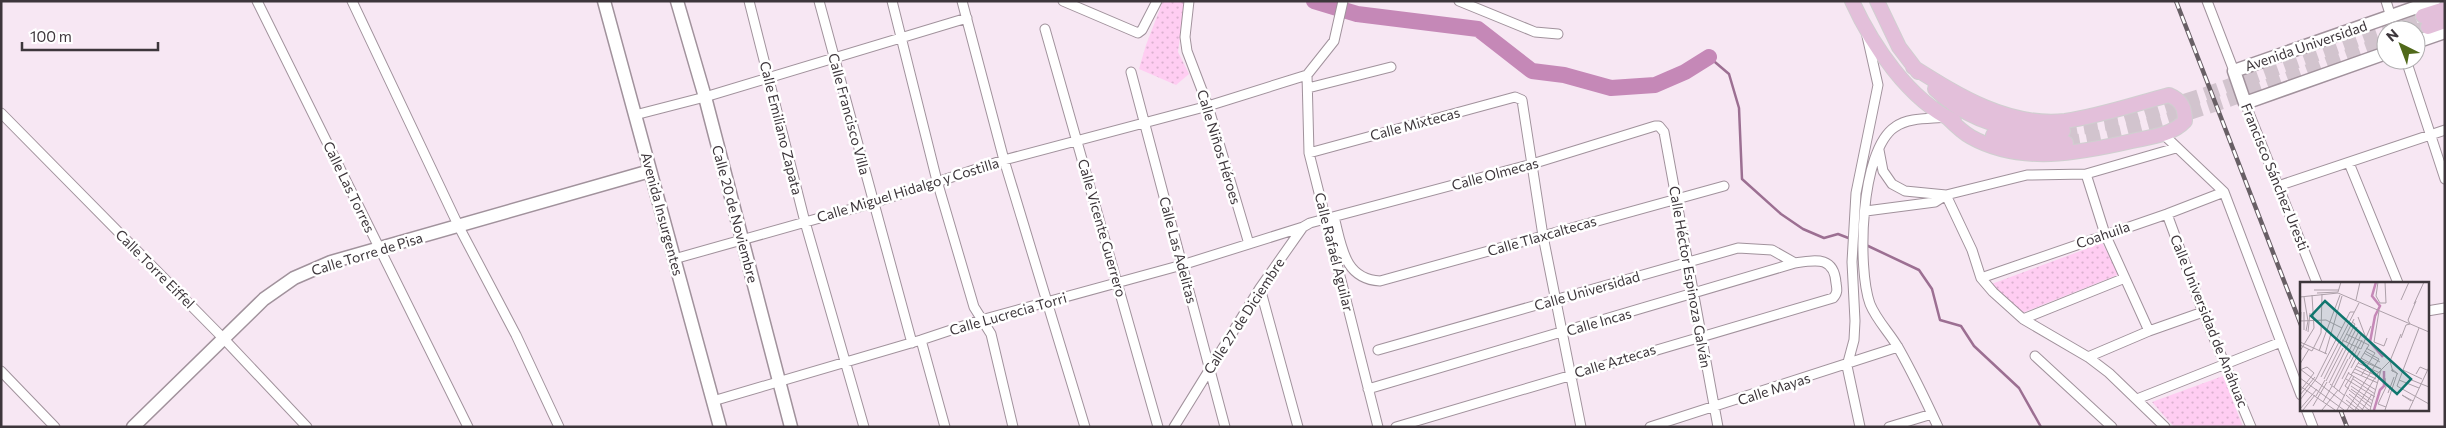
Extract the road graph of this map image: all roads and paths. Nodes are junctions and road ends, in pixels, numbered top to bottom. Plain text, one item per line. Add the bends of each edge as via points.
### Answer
1 (257, 1) edge
2 (352, 1) edge
3 (604, 1) edge
4 (676, 1) edge
5 (749, 1) edge
6 (819, 1) edge
7 (892, 1) edge
8 (962, 1) edge
9 (1063, 1) edge
10 (1157, 1) edge
11 (1189, 1) edge
12 (1343, 1) edge
13 (1459, 1) edge
14 (1852, 1) edge
15 (1877, 1) edge
16 (2207, 1) edge
17 (2386, 1) edge
18 (2434, 1) edge
19 (2445, 9) edge
20 (2391, 17) junction
21 (967, 18) junction
22 (2445, 21) edge
23 (1045, 29) dead end
24 (1866, 31) junction
25 (2445, 32) edge
26 (1558, 34) dead end
27 (902, 38) junction
28 (2426, 39) tunnel mouth
29 (2376, 57) edge
30 (834, 59) junction
31 (1390, 67) dead end
32 (1913, 67) junction
33 (2409, 70) edge
34 (2234, 71) junction
35 (1131, 72) dead end
36 (1307, 75) junction
37 (769, 78) junction
38 (1308, 88) junction
39 (705, 97) junction
40 (2245, 103) junction
41 (1208, 106) junction
42 (1, 113) edge
43 (635, 115) junction
44 (1947, 117) junction
45 (1143, 123) junction
46 (1662, 128) joint
47 (2445, 130) edge
48 (2163, 134) junction
49 (2431, 135) junction
50 (1077, 140) junction
51 (1879, 145) junction
52 (2176, 148) junction
53 (1309, 153) junction
54 (1004, 160) junction
55 (2350, 163) junction
56 (1532, 164) junction
57 (650, 172) junction
58 (2086, 174) junction
59 (2445, 179) edge
60 (937, 181) junction
61 (1724, 186) dead end
62 (2278, 186) junction
63 (2224, 192) junction
64 (1946, 195) junction
65 (1676, 199) junction
66 (873, 203) junction
67 (1866, 211) junction
68 (2167, 214) junction
69 (1330, 218) junction
70 (805, 222) junction
71 (459, 227) junction
72 (1303, 227) junction
73 (2105, 234) junction
74 (1543, 236) junction
75 (743, 241) junction
76 (1249, 244) junction
77 (379, 249) junction
78 (674, 258) junction
79 (1687, 263) junction
80 (1795, 263) junction
81 (1182, 265) junction
82 (1981, 278) junction
83 (2125, 278) junction
84 (2317, 282) edge
85 (2398, 282) edge
86 (1118, 283) junction
87 (1260, 288) junction
88 (1693, 294) junction
89 (1835, 297) joint
90 (1048, 301) junction
91 (1555, 301) junction
92 (2445, 308) edge
93 (2428, 311) edge
94 (2203, 312) junction
95 (2023, 319) junction
96 (981, 320) junction
97 (1562, 332) junction
98 (2149, 332) junction
99 (1701, 335) junction
100 (224, 339) junction
101 (917, 342) junction
102 (2281, 342) junction
103 (1898, 348) junction
104 (1378, 350) dead end
105 (2035, 356) dead end
106 (2088, 357) junction
107 (846, 363) junction
108 (2225, 364) junction
109 (1847, 366) junction
110 (1209, 368) junction
111 (1, 371) edge
112 (1570, 376) junction
113 (778, 382) junction
114 (1368, 389) junction
115 (2300, 393) edge
116 (2138, 400) junction
117 (713, 401) junction
118 (1714, 408) junction
119 (2306, 410) edge
120 (1932, 414) junction
121 (55, 427) edge
122 (133, 427) edge
123 (307, 427) edge
124 (468, 427) edge
125 (559, 427) edge
126 (720, 427) edge
127 (791, 427) edge
128 (864, 427) edge
129 (945, 427) edge
130 (1013, 427) edge
131 (1085, 427) edge
132 (1158, 427) edge
133 (1174, 427) edge
134 (1224, 427) edge
135 (1298, 427) edge
136 (1378, 427) edge
137 (1396, 427) edge
138 (1581, 427) edge
139 (1650, 427) edge
140 (1718, 427) edge
141 (1860, 427) edge
142 (1889, 427) edge
143 (1938, 427) edge
144 (2112, 427) edge
145 (2165, 427) edge
146 (2251, 427) edge
147 (2313, 427) edge

1 - 77 street, Calle Las Torres
2 - 71 street
3 - 43 street, Avenida Insurgentes
4 - 39 street, Calle 20 de Noviembre
5 - 37 street, Calle Emiliano Zapata
6 - 30 street, Calle Francisco Villa
7 - 27 street
8 - 21 street
9 - 10 street via 1136,34
11 - 41 street, Calle Niños Héroes via 1185,37 1187,51
12 - 36 street via 1334,41
13 - 26 street via 1535,32
14 - 24 main road
15 - 32 main road via 1890,32
16 - 34 street
17 - 20 street
18 - 20 street, Avenida Universidad
19 - 22 main road via 2426,21
20 - 34 street, Avenida Universidad
21 - 27 street
21 - 54 street
23 - 50 street, Calle Vicente Guerrero
24 - 44 main road via 1898,74
24 - 109 street via 1878,85 1860,168 1852,262 1854,340
25 - 28 street
27 - 30 street
27 - 60 street
29 - 40 street
30 - 37 street
30 - 66 street, Calle Francisco Villa
31 - 38 street
32 - 44 main road via 1944,98 1974,117 2021,130 2065,137 2027,143 2008,140
32 - 48 main road via 1988,110 2034,120 2064,121 2169,95 2178,98 2185,109 2185,121
33 - 49 street
34 - 40 street, Francisco Sánchez Uresti
35 - 45 street, Calle Las Adelitas
36 - 38 street, Calle Rafaél Aguilar
36 - 41 street, Calle Miguel Hidalgo y Costilla
37 - 39 street
37 - 70 street, Calle Emiliano Zapata
38 - 53 street, Calle Rafaél Aguilar
39 - 43 street
39 - 75 street, Calle 20 de Noviembre
40 - 62 street, Francisco Sánchez Uresti
41 - 45 street, Calle Miguel Hidalgo y Costilla
41 - 76 street, Calle Niños Héroes
42 - 100 street, Calle Torre Eiffel
43 - 57 street, Avenida Insurgentes
44 - 48 main road via 1975,139 2010,150 2035,153 2072,154
44 - 51 street via 1907,121 1894,127
45 - 50 street, Calle Miguel Hidalgo y Costilla
45 - 81 street, Calle Las Adelitas
46 - 56 street, Calle Olmecas via 1655,126
46 - 65 street, Calle Héctor Espinoza Galván
47 - 49 street
48 - 52 street
49 - 55 street
49 - 59 street
50 - 54 street, Calle Miguel Hidalgo y Costilla
50 - 86 street, Calle Vicente Guerrero
51 - 64 street via 1879,159 1892,184 1905,191
51 - 67 street via 1868,183
52 - 58 street
52 - 63 street
53 - 56 street, Calle Mixtecas via 1515,97 1524,103
53 - 69 street, Calle Rafaél Aguilar
54 - 60 street, Calle Miguel Hidalgo y Costilla
54 - 90 street
55 - 62 street
55 - 85 street
56 - 69 street, Calle Olmecas
56 - 74 street
57 - 71 street, Calle Torre de Pisa
57 - 78 street, Avenida Insurgentes
58 - 64 street via 2027,175
58 - 73 street
60 - 66 street, Calle Miguel Hidalgo y Costilla
60 - 96 street via 974,307
61 - 65 street, Calle Tlaxcaltecas
62 - 84 street, Francisco Sánchez Uresti
63 - 68 street, Coahuila
63 - 102 street
64 - 67 street via 1935,202
64 - 82 street via 1972,250
65 - 74 street, Calle Tlaxcaltecas
65 - 79 street, Calle Héctor Espinoza Galván
66 - 70 street, Calle Miguel Hidalgo y Costilla
66 - 101 street, Calle Francisco Villa
67 - 103 street via 1863,268 1871,305
68 - 73 street, Coahuila
68 - 94 street, Calle Universidad de Anáhuac
69 - 72 street
69 - 74 street, Calle Tlaxcaltecas via 1348,264 1360,277 1380,282
69 - 114 street, Calle Rafaél Aguilar
70 - 75 street, Calle Miguel Hidalgo y Costilla
70 - 107 street, Calle Emiliano Zapata
71 - 77 street, Calle Torre de Pisa
71 - 125 street via 516,335
72 - 76 street, Calle Lucrecia Torri
72 - 87 street, Calle 27 de Diciembre
73 - 82 street, Coahuila
73 - 83 street
74 - 91 street
75 - 78 street, Calle Miguel Hidalgo y Costilla
75 - 113 street, Calle 20 de Noviembre
76 - 81 street, Calle Lucrecia Torri
77 - 100 street, Calle Torre de Pisa via 331,262 294,278 264,299
77 - 124 street, Calle Las Torres
78 - 117 street, Avenida Insurgentes
79 - 80 street, Calle Universidad via 1738,248 1772,250
79 - 88 street, Calle Héctor Espinoza Galván
79 - 91 street, Calle Universidad
80 - 88 street, Calle Incas
80 - 89 street, Calle Incas via 1830,264 1836,271
81 - 86 street, Calle Lucrecia Torri
81 - 110 street, Calle Las Adelitas
82 - 95 street
83 - 95 street
83 - 98 street
86 - 90 street, Calle Lucrecia Torri
86 - 132 street, Calle Vicente Guerrero
87 - 110 street, Calle 27 de Diciembre
87 - 135 street
88 - 97 street, Calle Incas
88 - 99 street, Calle Héctor Espinoza Galván
89 - 99 street, Calle Aztecas
90 - 96 street, Calle Lucrecia Torri
90 - 131 street
91 - 97 street
91 - 104 street, Calle Universidad
92 - 93 street
94 - 98 street
94 - 108 street, Calle Universidad de Anáhuac
95 - 106 street
96 - 101 street, Calle Lucrecia Torri
96 - 130 street via 991,334
97 - 112 street
97 - 114 street, Calle Incas
98 - 106 street
99 - 112 street, Calle Aztecas
99 - 118 street, Calle Héctor Espinoza Galván
100 - 122 street, Calle Torre de Pisa
100 - 123 street, Calle Torre Eiffel
101 - 107 street, Calle Lucrecia Torri
101 - 129 street, Calle Francisco Villa
102 - 108 street
102 - 115 street
103 - 109 street, Calle Mayas
103 - 120 street
105 - 144 street
106 - 116 street
107 - 113 street, Calle Lucrecia Torri
107 - 128 street, Calle Emiliano Zapata
108 - 116 street
108 - 146 street, Calle Universidad de Anáhuac
109 - 118 street, Calle Mayas
109 - 141 street
110 - 133 street, Calle 27 de Diciembre
110 - 134 street, Calle Las Adelitas
111 - 121 street
112 - 137 street, Calle Aztecas
112 - 138 street
113 - 117 street, Calle Lucrecia Torri
113 - 127 street, Calle 20 de Noviembre
114 - 136 street, Calle Rafaél Aguilar
116 - 145 street
117 - 126 street, Avenida Insurgentes
118 - 139 street, Calle Mayas
118 - 140 street, Calle Héctor Espinoza Galván
119 - 147 street
120 - 142 street
120 - 143 street

